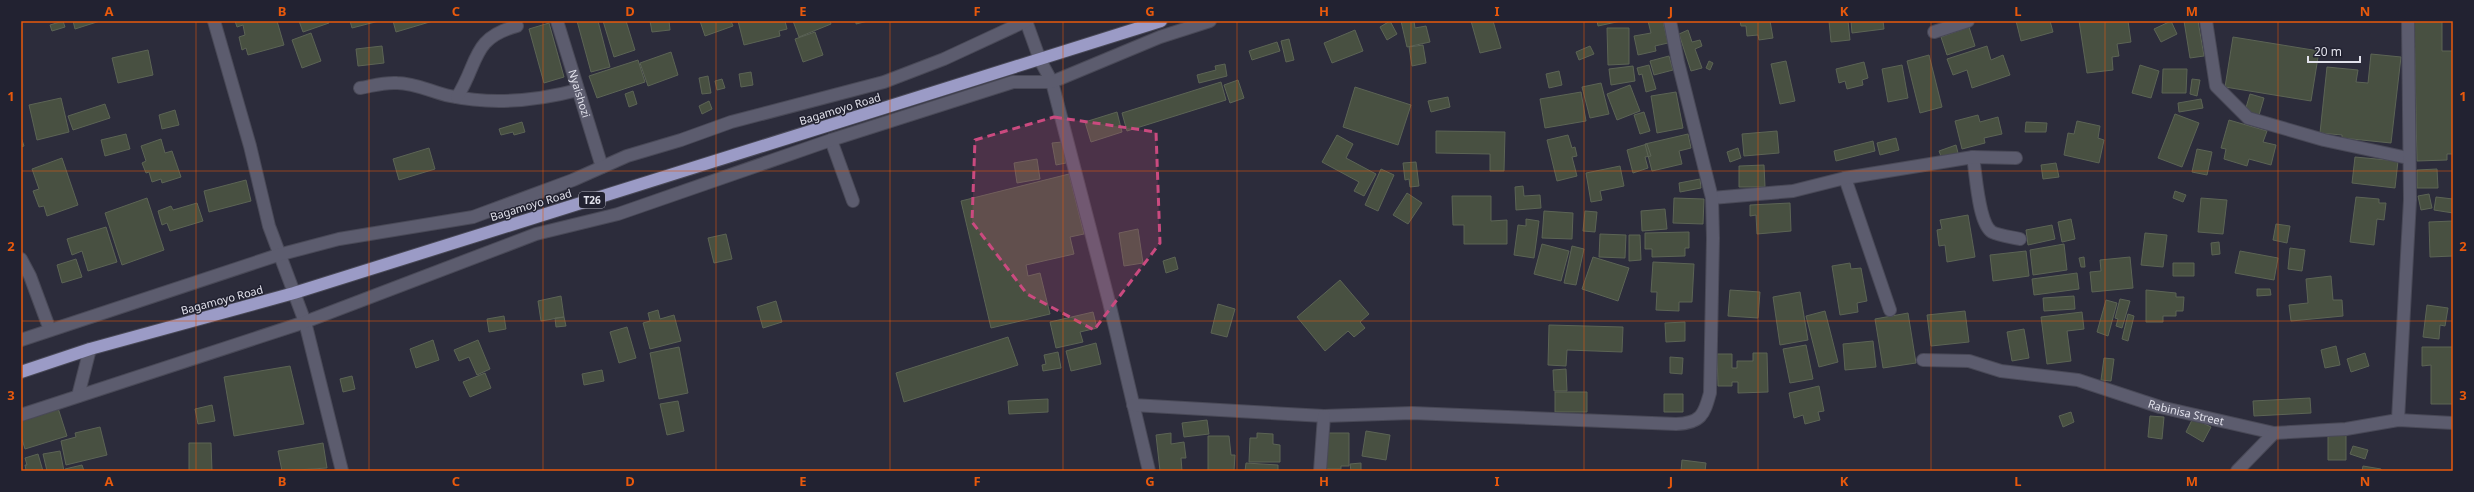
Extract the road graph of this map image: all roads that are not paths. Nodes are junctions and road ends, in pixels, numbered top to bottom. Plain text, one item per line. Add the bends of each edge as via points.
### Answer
1 (214, 21) edge
2 (557, 21) edge
3 (1026, 21) edge
4 (1161, 21) edge
5 (1210, 21) edge
6 (1670, 21) edge
7 (1968, 21) edge
8 (2206, 21) edge
9 (2408, 21) edge
10 (517, 26) dead end
11 (1934, 32) dead end
12 (1040, 60) junction
13 (1052, 82) junction
14 (360, 88) dead end
15 (578, 90) junction
16 (457, 97) junction
17 (830, 140) junction
18 (1973, 157) junction
19 (2016, 158) dead end
20 (2408, 158) junction
21 (602, 167) junction
22 (1845, 178) junction
23 (1712, 198) junction
24 (852, 201) dead end
25 (2020, 239) dead end
26 (278, 256) junction
27 (21, 259) edge
28 (294, 293) junction
29 (1890, 310) dead end
30 (305, 322) junction
31 (50, 330) junction
32 (21, 340) edge
33 (90, 349) junction
34 (1923, 360) dead end
35 (21, 372) edge
36 (78, 396) junction
37 (1133, 405) junction
38 (21, 416) edge
39 (1324, 416) junction
40 (2398, 420) junction
41 (2453, 423) edge
42 (2274, 433) junction
43 (342, 471) edge
44 (1149, 471) edge
45 (1320, 471) edge
46 (2237, 471) edge

1 - 26 street
2 - 15 street, Nyaishozi
3 - 12 street
3 - 21 street via 944,59 884,82 731,122 627,156
4 - 12 highway, Bagamoyo Road / T26
5 - 13 street via 1160,37
6 - 23 street
7 - 11 street
8 - 20 street via 2216,86 2248,118 2324,140
9 - 20 street
10 - 16 street via 501,30 480,47
12 - 13 street
12 - 28 highway, Bagamoyo Road / T26
13 - 17 street via 1013,82
13 - 37 street
14 - 16 street via 396,82
15 - 16 street via 544,99 489,101
15 - 21 street, Nyaishozi
17 - 24 street
17 - 30 street via 618,214 536,234
18 - 19 street
18 - 22 street
18 - 25 street via 1980,207 1985,222 1992,231
20 - 40 street via 2410,200
21 - 26 street via 473,216 339,239
22 - 23 street via 1793,191
22 - 29 street
23 - 39 street via 1710,393 1705,411 1691,423 1412,414
26 - 28 street
26 - 31 street
27 - 31 street
28 - 30 street
28 - 33 highway, Bagamoyo Road / T26
30 - 36 street
30 - 43 street
31 - 32 street
33 - 35 highway, Bagamoyo Road / T26
33 - 36 street
34 - 42 street, Rabinisa Street via 1969,361 2001,371 2078,380 2160,407
36 - 38 street
37 - 39 street
37 - 44 street
39 - 45 street
40 - 41 street, Rabinisa Street
40 - 42 street, Rabinisa Street via 2346,429
42 - 46 street

